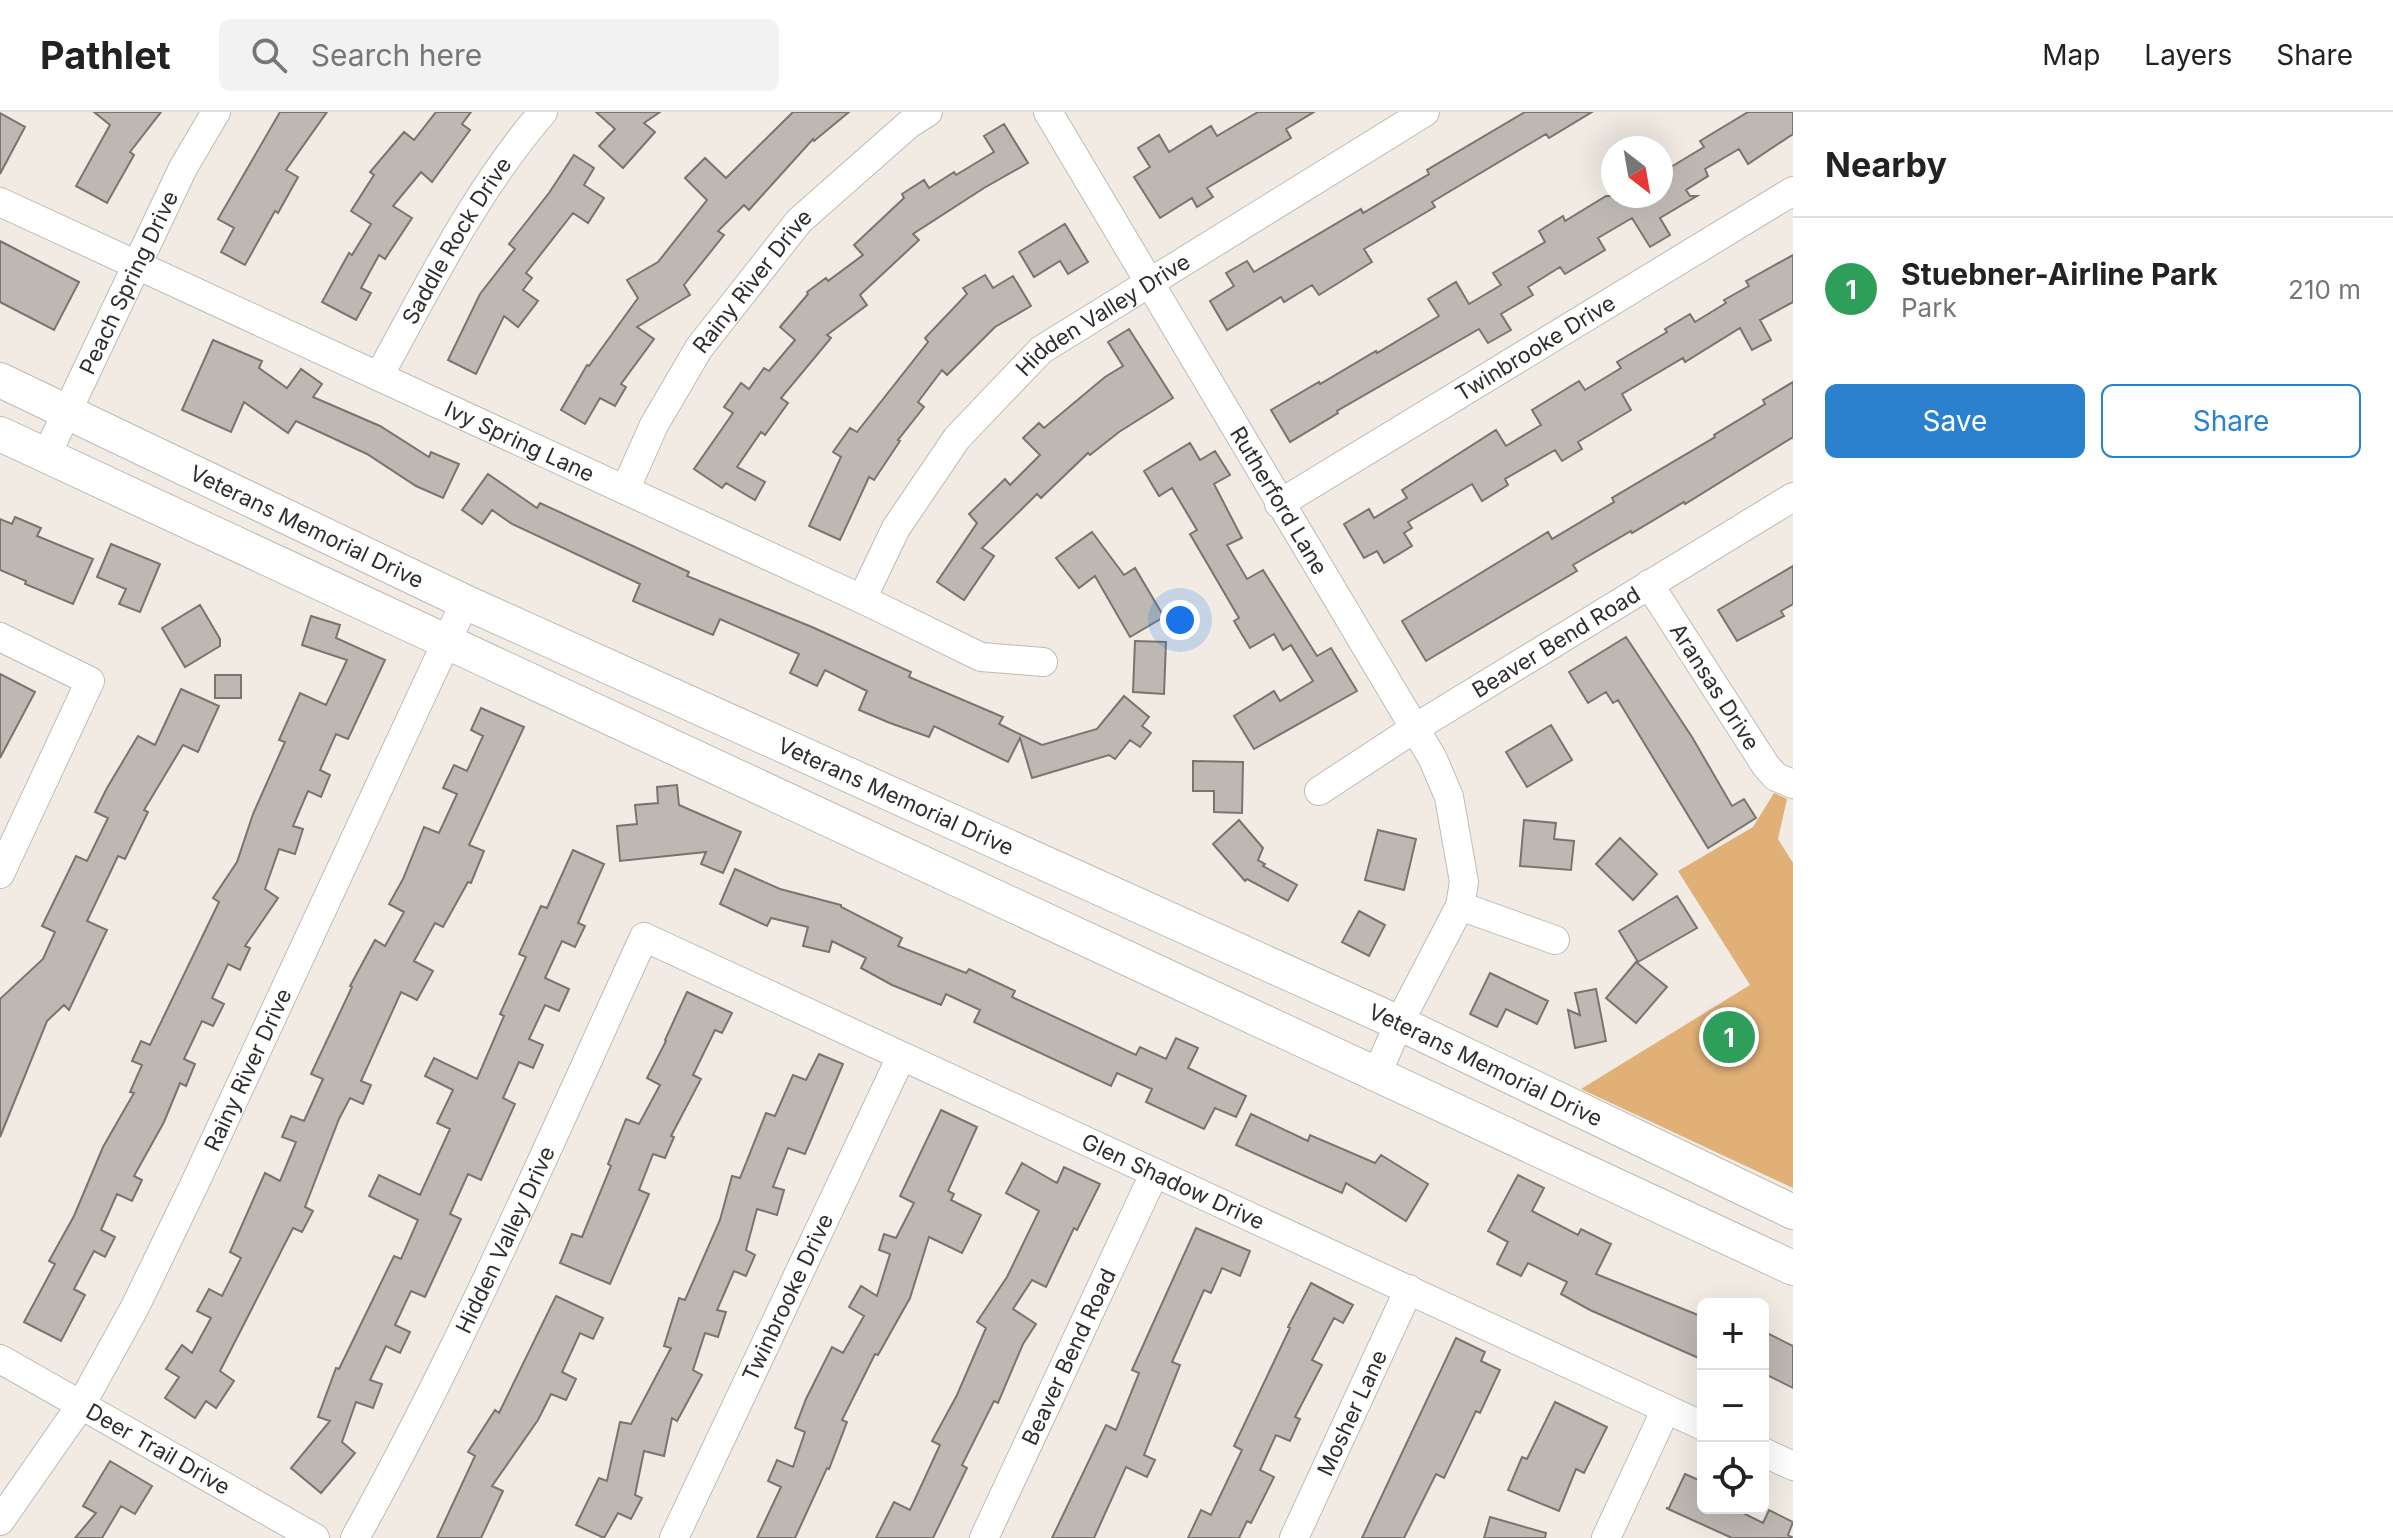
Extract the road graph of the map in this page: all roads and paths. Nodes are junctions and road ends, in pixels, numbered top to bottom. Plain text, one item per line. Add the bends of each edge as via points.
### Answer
1 (216, 112) edge
2 (543, 112) edge
3 (928, 112) edge
4 (1048, 112) edge
5 (1425, 112) edge
6 (1793, 191) edge
7 (0, 202) edge
8 (137, 264) junction
9 (1150, 281) junction
10 (379, 376) junction
11 (0, 380) edge
12 (68, 411) junction
13 (0, 434) edge
14 (46, 456) junction
15 (625, 490) junction
16 (1793, 497) edge
17 (1279, 504) junction
18 (1649, 584) junction
19 (862, 599) junction
20 (465, 602) junction
21 (0, 637) edge
22 (446, 643) junction
23 (1043, 662) dead end
24 (1415, 728) junction
25 (1790, 784) edge
26 (1319, 791) dead end
27 (937, 813) junction
28 (917, 861) junction
29 (0, 874) edge
30 (1460, 906) junction
31 (644, 937) joint
32 (1555, 940) dead end
33 (1399, 1023) junction
34 (901, 1057) junction
35 (1377, 1074) junction
36 (1154, 1174) junction
37 (1793, 1212) edge
38 (1793, 1268) edge
39 (1409, 1289) junction
40 (0, 1359) edge
41 (81, 1405) junction
42 (1666, 1409) junction
43 (1697, 1423) edge
44 (1769, 1455) edge
45 (1793, 1466) edge
46 (0, 1521) edge
47 (315, 1538) edge
48 (355, 1538) edge
49 (674, 1538) edge
50 (984, 1538) edge
51 (1294, 1538) edge
52 (1606, 1538) edge

1 - 8 street, Peach Spring Drive
2 - 10 street, Saddle Rock Drive via 466,217
3 - 15 street, Rainy River Drive via 799,221 699,348 654,425
4 - 9 street, Rutherford Lane
5 - 9 street, Hidden Valley Drive
6 - 17 street, Twinbrooke Drive
7 - 8 street, Ivy Spring Lane
8 - 10 street, Ivy Spring Lane
8 - 12 street, Peach Spring Drive
9 - 17 street, Rutherford Lane
9 - 19 street, Hidden Valley Drive via 1041,350 957,438 896,528
10 - 15 street, Ivy Spring Lane
11 - 12 main road, Veterans Memorial Drive
12 - 14 street, Peach Spring Drive
12 - 20 main road, Veterans Memorial Drive
13 - 14 main road, Veterans Memorial Drive
14 - 22 main road, Veterans Memorial Drive
15 - 19 street, Ivy Spring Lane
16 - 18 street, Beaver Bend Road
17 - 24 street, Rutherford Lane
18 - 24 street, Beaver Bend Road
18 - 25 street, Aransas Drive via 1766,766
19 - 23 street, Ivy Spring Lane via 981,657
20 - 22 street, Rainy River Drive
20 - 27 main road, Veterans Memorial Drive
21 - 29 street via 90,681
22 - 28 main road, Veterans Memorial Drive
22 - 41 street, Rainy River Drive via 195,1183
24 - 26 street, Beaver Bend Road
24 - 30 street, Rutherford Lane via 1449,797 1464,882
27 - 28 main road
27 - 33 main road, Veterans Memorial Drive
28 - 35 main road, Veterans Memorial Drive
30 - 32 street
30 - 33 street, Rutherford Lane
31 - 34 street, Glen Shadow Drive
31 - 48 street, Hidden Valley Drive via 462,1331
33 - 35 street, Rutherford Lane
33 - 37 main road, Veterans Memorial Drive
34 - 36 street, Glen Shadow Drive
34 - 49 street, Twinbrooke Drive
35 - 38 main road, Veterans Memorial Drive
36 - 39 street, Glen Shadow Drive
36 - 50 street, Beaver Bend Road
39 - 42 street, Glen Shadow Drive
39 - 51 street, Mosher Lane
40 - 41 street, Deer Trail Drive
41 - 46 street, Rainy River Drive
41 - 47 street, Deer Trail Drive
42 - 43 street, Glen Shadow Drive
42 - 52 street
44 - 45 street

